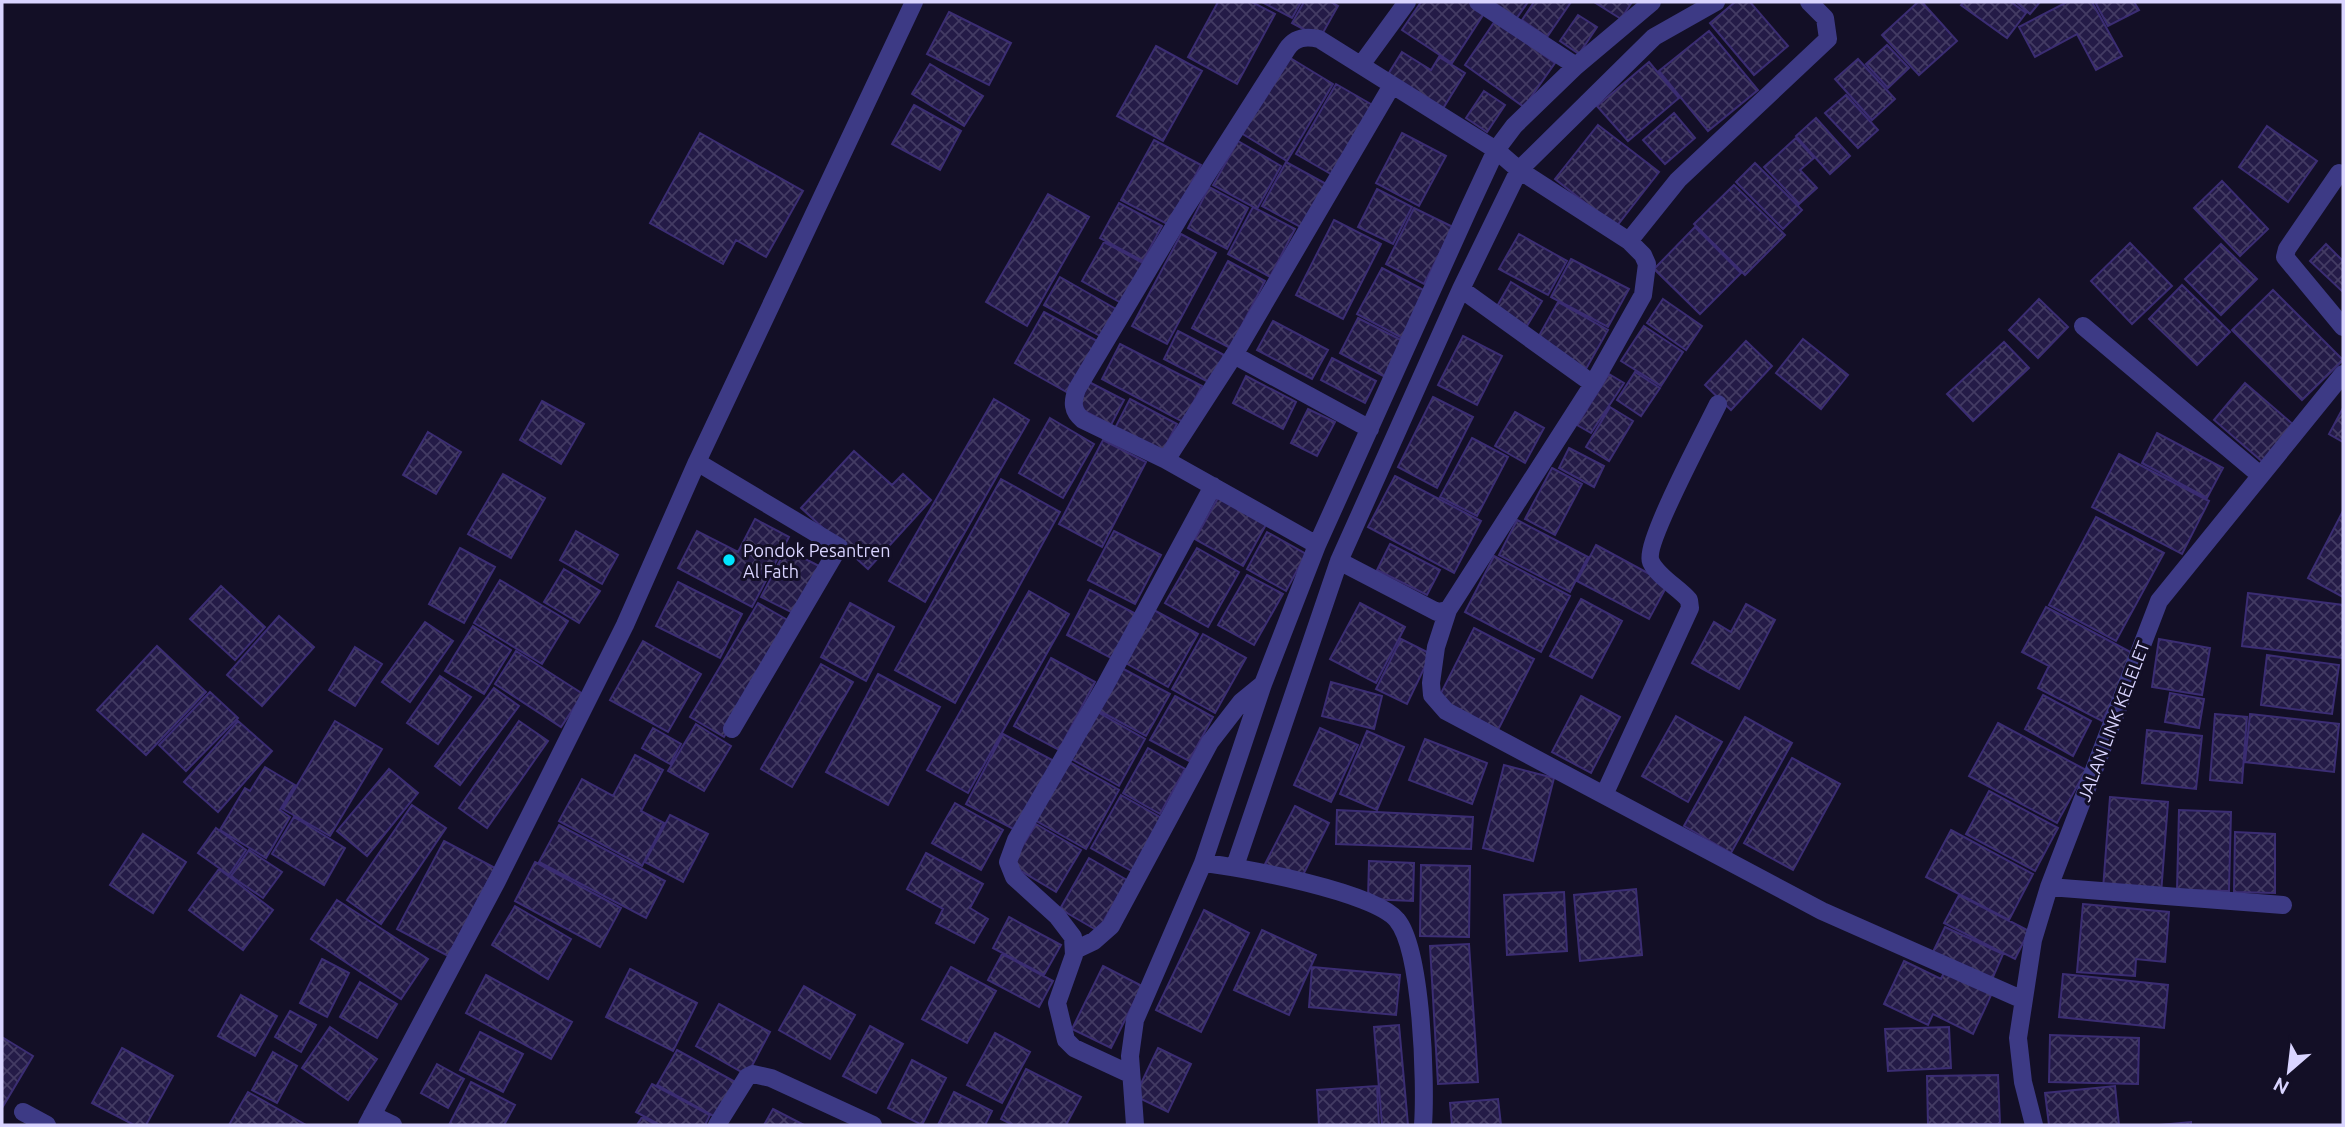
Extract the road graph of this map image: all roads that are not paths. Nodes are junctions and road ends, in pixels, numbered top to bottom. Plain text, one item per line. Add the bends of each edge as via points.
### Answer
1 (914, 2) edge
2 (1407, 2) edge
3 (1478, 2) edge
4 (1652, 2) edge
5 (1716, 2) edge
6 (1809, 2) edge
7 (1361, 65) junction
8 (1576, 65) junction
9 (1391, 87) junction
10 (1496, 150) junction
11 (1519, 170) junction
12 (2339, 173) dead end
13 (1629, 241) junction
14 (1461, 289) junction
15 (2083, 326) dead end
16 (2343, 327) edge
17 (1234, 355) junction
18 (2343, 374) edge
19 (1593, 384) junction
20 (1387, 390) junction
21 (1412, 401) junction
22 (1718, 404) dead end
23 (1370, 429) junction
24 (1166, 460) junction
25 (697, 462) junction
26 (2260, 475) junction
27 (1213, 486) junction
28 (1317, 545) junction
29 (1339, 561) junction
30 (1448, 610) junction
31 (1263, 684) junction
32 (732, 729) dead end
33 (1604, 795) junction
34 (1203, 863) junction
35 (1235, 866) junction
36 (2049, 887) junction
37 (2283, 905) dead end
38 (1075, 950) junction
39 (2021, 999) junction
40 (1130, 1074) junction
41 (23, 1112) dead end
42 (370, 1120) edge
43 (47, 1125) edge
44 (393, 1125) edge
45 (717, 1125) edge
46 (873, 1125) edge
47 (1135, 1125) edge
48 (1423, 1125) edge
49 (2034, 1125) edge

1 - 25 street
2 - 7 street
3 - 8 street
4 - 8 street
5 - 11 street via 1654,37
6 - 13 street via 1828,24 1828,39 1678,180
7 - 9 street
7 - 24 street via 1319,39 1302,37 1290,44 1077,389 1073,402 1078,416
8 - 10 street
9 - 10 street
9 - 17 street
10 - 11 street
10 - 20 street
11 - 13 street
11 - 14 street
12 - 16 street via 2285,257
13 - 19 street via 1643,255 1647,282
14 - 19 street
14 - 21 street
15 - 26 street
17 - 23 street
17 - 24 street
18 - 26 street, JALAN LINK KELELET
19 - 30 street
20 - 21 street
20 - 23 street
21 - 29 street
22 - 33 street via 1650,554 1653,565 1689,600 1690,608
23 - 28 street
24 - 27 street
25 - 32 street via 839,547
25 - 42 street via 625,625
26 - 36 street, JALAN LINK KELELET via 2159,601
27 - 28 street
27 - 38 street via 1009,856 1011,873 1057,916 1073,937
28 - 31 street
29 - 30 street via 1437,612
29 - 35 street
30 - 33 street via 1432,670 1431,690 1436,701 1446,711
31 - 34 street
31 - 38 street via 1241,702 1210,743 1111,926
33 - 39 street via 1822,911
34 - 35 street
34 - 40 street via 1135,1020
35 - 48 street via 1370,902 1399,922 1409,943 1416,989
36 - 37 street
36 - 39 street, JALAN LINK KELELET
38 - 40 street via 1057,1003 1066,1040
39 - 49 street, JALAN LINK KELELET via 2022,1082
40 - 47 street
41 - 43 street
42 - 44 street
45 - 46 street via 747,1077 756,1074

